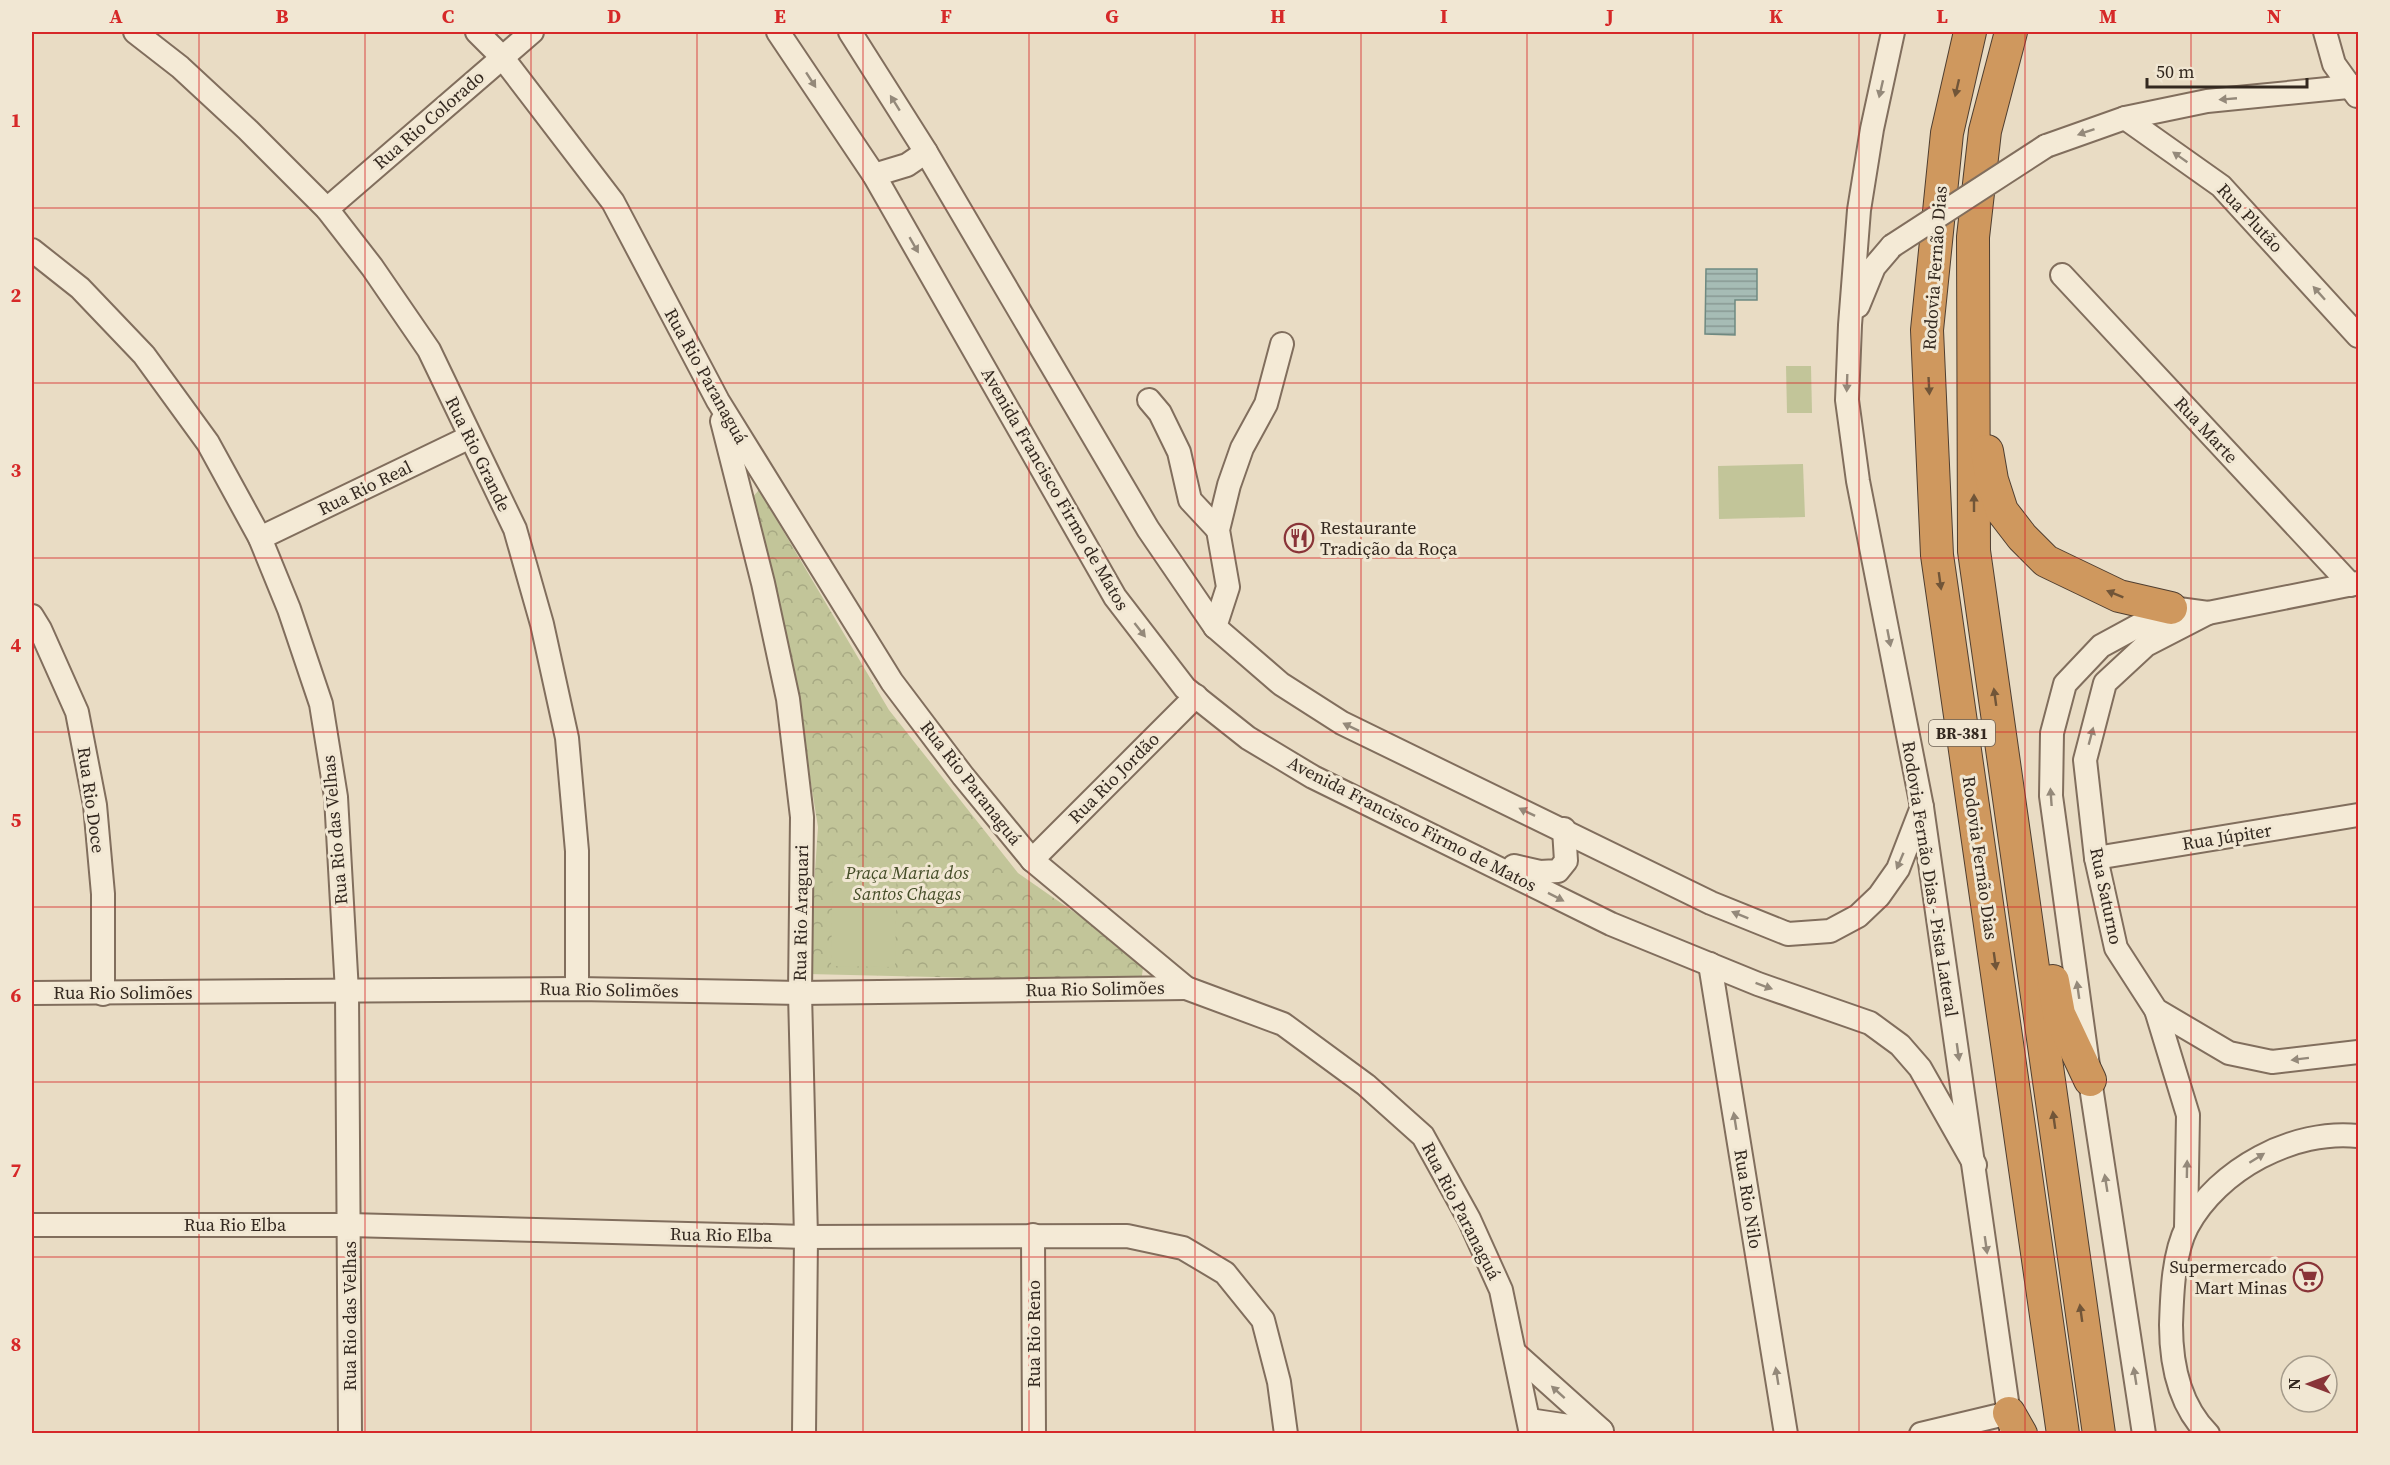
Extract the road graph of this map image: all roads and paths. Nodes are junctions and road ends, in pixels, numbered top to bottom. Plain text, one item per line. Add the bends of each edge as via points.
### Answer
1 (135, 32) edge
2 (477, 32) edge
3 (532, 32) edge
4 (778, 32) edge
5 (850, 32) edge
6 (1893, 32) edge
7 (1970, 32) edge
8 (2011, 32) edge
9 (2325, 32) edge
10 (502, 57) junction
11 (2355, 90) edge
12 (2125, 118) junction
13 (926, 152) junction
14 (874, 175) junction
15 (327, 209) junction
16 (1973, 237) junction
17 (32, 250) edge
18 (2062, 275) dead end
19 (1850, 325) junction
20 (2358, 336) edge
21 (1282, 344) dead end
22 (1149, 400) dead end
23 (718, 401) junction
24 (470, 437) junction
25 (1218, 530) junction
26 (260, 538) junction
27 (2355, 584) edge
28 (2171, 608) junction
29 (2208, 613) junction
30 (32, 616) edge
31 (1215, 627) junction
32 (1196, 696) junction
33 (2006, 776) junction
34 (1922, 807) junction
35 (2358, 815) edge
36 (1564, 830) junction
37 (1467, 852) junction
38 (2096, 858) junction
39 (1032, 860) junction
40 (1710, 964) junction
41 (1186, 988) junction
42 (577, 989) junction
43 (347, 992) junction
44 (32, 993) edge
45 (800, 993) junction
46 (103, 994) junction
47 (2156, 1010) junction
48 (2358, 1052) edge
49 (2090, 1080) junction
50 (2358, 1136) edge
51 (1975, 1165) junction
52 (32, 1225) edge
53 (349, 1225) junction
54 (2186, 1228) junction
55 (1033, 1235) junction
56 (806, 1237) junction
57 (1515, 1353) junction
58 (1530, 1427) edge
59 (2013, 1429) edge
60 (1605, 1432) edge
61 (350, 1434) edge
62 (804, 1434) edge
63 (1034, 1434) edge
64 (1287, 1434) edge
65 (1786, 1434) edge
66 (1921, 1434) edge
67 (2064, 1434) edge
68 (2099, 1434) edge
69 (2144, 1434) edge
70 (2208, 1434) edge

1 - 15 street, Rua Rio Grande via 180,67
2 - 10 street, Rua Rio Paranaguá
3 - 10 street, Rua Rio Colorado
4 -> 14 street, Avenida Francisco Firmo de Matos
13 -> 5 street
6 -> 19 street, BR-381 via 1859,210
7 -> 67 highway, Rodovia Fernão Dias / BR-381 via 1947,133 1927,330 1937,555
8 - 16 highway, Rodovia Fernão Dias / BR-381 via 1985,131
9 - 11 street via 2334,64
10 - 15 street, Rua Rio Colorado
10 - 23 street, Rua Rio Paranaguá via 613,202
11 -> 12 street via 2207,101
12 -> 19 street, bridge via 2046,146 1893,246 1874,267
20 -> 12 street, Rua Plutão via 2221,186
13 - 14 street via 907,165
13 - 31 street via 1148,530
14 -> 32 street, Avenida Francisco Firmo de Matos via 1115,597 1185,688
15 - 24 street, Rua Rio Grande via 429,350
28 -> 16 highway via 2119,596 2046,561 2002,511 1986,450 1979,254
33 -> 16 highway, Rodovia Fernão Dias / BR-381 via 1974,550
17 - 26 street, Rua Rio das Velhas via 80,288 144,355 208,443
18 - 27 street, Rua Marte
19 -> 34 street, Rodovia Fernão Dias - Pista Lateral / BR-381 via 1847,400 1858,481
21 - 25 street via 1266,404 1242,448
22 - 25 street via 1160,413 1179,452 1190,500
23 - 39 street, Rua Rio Paranaguá via 892,682
23 - 45 street, Rua Rio Araguari via 788,699 802,817
24 - 26 street, Rua Rio Real
24 - 42 street, Rua Rio Grande via 515,529 542,624 567,738 577,851
25 - 31 street via 1228,587
26 - 43 street, Rua Rio das Velhas via 321,704 336,797
27 - 29 street, Rua Marte
28 - 29 street, Rua Marte
49 -> 28 street via 2051,796 2052,733 2066,684 2101,646
38 -> 29 street, Rua Saturno via 2085,760 2105,683 2146,645
30 - 46 street, Rua Rio Doce via 80,724 95,805 103,894
36 -> 31 street via 1342,723 1281,684
32 - 37 street, Avenida Francisco Firmo de Matos via 1248,738 1313,777
32 - 39 street, Rua Rio Jordão
33 - 49 highway via 2020,810 2059,1014
68 -> 33 highway, Rodovia Fernão Dias / BR-381
34 -> 36 street via 1898,869 1879,896 1858,916 1830,931 1788,934 1711,903
34 -> 51 street, Rodovia Fernão Dias - Pista Lateral / BR-381
35 - 38 street, Rua Júpiter
36 - 37 street via 1566,861 1558,871 1540,872
37 -> 40 street, Avenida Francisco Firmo de Matos via 1611,924
38 - 47 street, Rua Saturno via 2116,948
39 - 41 street, Rua Rio Paranaguá
40 -> 51 street, Avenida Francisco Firmo de Matos via 1870,1023 1900,1045 1920,1068
65 -> 40 street, Rua Rio Nilo
41 - 45 street, Rua Rio Solimões
41 - 57 street, Rua Rio Paranaguá via 1283,1024 1366,1084 1423,1136 1469,1219 1501,1290
42 - 43 street, Rua Rio Solimões
42 - 45 street, Rua Rio Solimões
43 - 46 street, Rua Rio Solimões
43 - 53 street, Rua Rio das Velhas
44 - 46 street, Rua Rio Solimões
45 - 56 street, Rua Rio Araguari
48 -> 47 street, Rua Saturno via 2272,1062 2240,1056
54 -> 47 street via 2188,1115
69 -> 49 street
54 -> 50 street via 2209,1196 2270,1150 2344,1134
51 -> 59 street, Rodovia Fernão Dias - Pista Lateral / BR-381
52 - 53 street, Rua Rio Elba
53 - 56 street, Rua Rio Elba
53 - 61 street, Rua Rio das Velhas
54 - 70 street via 2173,1277 2171,1341 2178,1385
55 - 56 street, Rua Rio Elba
55 - 63 street, Rua Rio Reno
55 - 64 street, Rua Rio Elba via 1127,1236 1183,1248 1225,1273 1263,1320
56 - 62 street, Rua Rio Araguari
57 - 58 street, Rua Rio Paranaguá
60 -> 57 street
58 - 60 street
59 - 66 street

